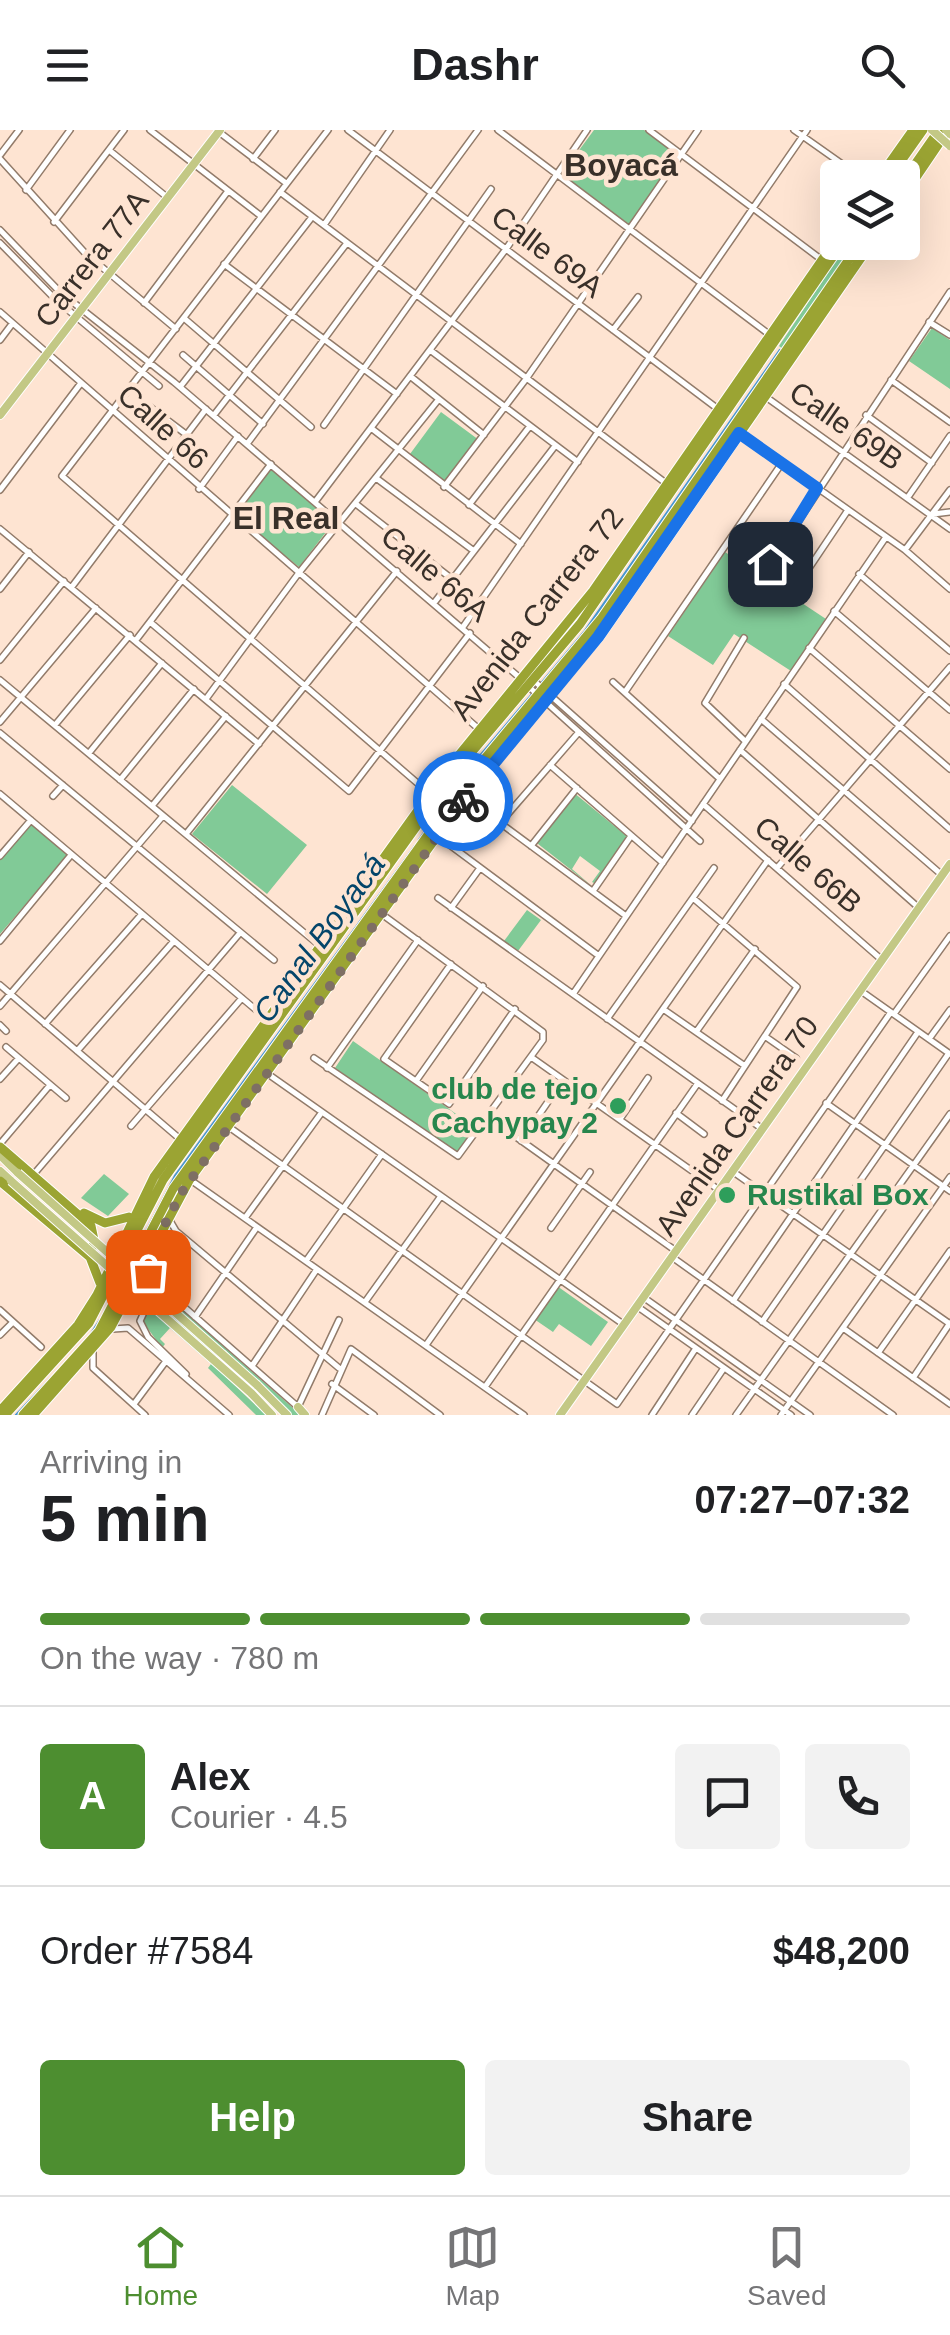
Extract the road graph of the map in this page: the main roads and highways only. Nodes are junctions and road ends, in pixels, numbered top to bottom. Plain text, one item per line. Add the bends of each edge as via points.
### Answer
1 (218, 130) edge
2 (913, 130) edge
3 (923, 130) edge
4 (943, 131) edge
5 (950, 146) edge
6 (892, 160) edge
7 (902, 160) edge
8 (920, 161) edge
9 (920, 169) edge
10 (822, 260) edge
11 (829, 260) edge
12 (849, 260) edge
13 (858, 262) joint
14 (838, 276) junction
15 (748, 367) junction
16 (767, 380) junction
17 (743, 389) junction
18 (764, 396) junction
19 (0, 415) edge
20 (662, 545) junction
21 (648, 550) junction
22 (536, 687) junction
23 (403, 835) junction
24 (400, 852) junction
25 (950, 864) edge
26 (414, 871) junction
27 (400, 876) junction
28 (381, 877) junction
29 (366, 882) junction
30 (320, 985) junction
31 (320, 1000) junction
32 (248, 1048) junction
33 (246, 1065) junction
34 (224, 1096) junction
35 (204, 1109) junction
36 (0, 1146) edge
37 (0, 1155) edge
38 (0, 1171) edge
39 (5, 1181) edge
40 (70, 1204) junction
41 (132, 1216) junction
42 (84, 1251) junction
43 (100, 1289) junction
44 (127, 1298) junction
45 (115, 1305) junction
46 (115, 1320) junction
47 (29, 1385) junction
48 (254, 1389) junction
49 (298, 1407) road end
50 (6, 1409) edge
51 (27, 1414) edge
52 (272, 1415) edge
53 (287, 1415) edge
54 (307, 1415) edge
55 (560, 1415) edge

1 - 19 main road, Carrera 77A
2 - 6 highway
3 - 7 highway
4 - 5 main road, bridge
4 - 8 highway
4 - 9 highway
10 - 15 highway, Avenida Carrera 72
11 - 17 highway, Avenida Carrera 72
12 - 14 highway, Avenida Carrera 72
13 - 14 highway
13 - 18 highway, Avenida Carrera 72
14 - 16 highway, Avenida Carrera 72
15 - 17 highway
15 - 22 highway, Avenida Carrera 72 via 581,607
16 - 18 highway
16 - 21 highway, Avenida Carrera 72
17 - 22 highway, Avenida Carrera 72
18 - 20 highway, Avenida Carrera 72
20 - 21 highway
20 - 22 highway, Avenida Carrera 72 via 598,637
21 - 22 highway, Avenida Carrera 72 via 592,631
22 - 23 highway, Avenida Carrera 72 via 480,730
22 - 24 highway, Avenida Carrera 72 via 459,767
22 - 26 highway, Avenida Carrera 72
22 - 27 highway, Avenida Carrera 72
23 - 24 highway
23 - 29 highway, Avenida Carrera 72
24 - 28 highway, Avenida Carrera 72
25 - 55 main road, Avenida Carrera 70
26 - 27 highway
26 - 31 highway, Avenida Carrera 72
27 - 30 highway, Avenida Carrera 72
28 - 29 highway
28 - 33 highway, Avenida Carrera 72
29 - 32 highway, Avenida Carrera 72
30 - 31 highway
30 - 45 highway, Avenida Carrera 72 via 174,1189
31 - 44 highway, Avenida Carrera 72 via 190,1180
32 - 33 highway
32 - 35 highway, Avenida Carrera 72
33 - 34 highway, Avenida Carrera 72
34 - 35 highway
34 - 47 highway, Avenida Carrera 72 via 156,1190 94,1316
35 - 41 highway, Avenida Carrera 72
36 - 40 highway
37 - 48 main road, bridge
38 - 39 main road
39 - 42 highway
39 - 48 main road, bridge
40 - 41 highway via 105,1223
40 - 42 highway via 95,1233 95,1245
41 - 43 highway, Avenida Carrera 72
42 - 43 highway via 98,1266
43 - 47 highway, Avenida Carrera 72
44 - 45 highway
44 - 46 highway, Avenida Carrera 72
45 - 46 highway
45 - 51 highway, Avenida Carrera 72
46 - 51 highway, Avenida Carrera 72
47 - 50 highway, Avenida Carrera 72
48 - 52 main road
48 - 53 main road
49 - 54 main road

